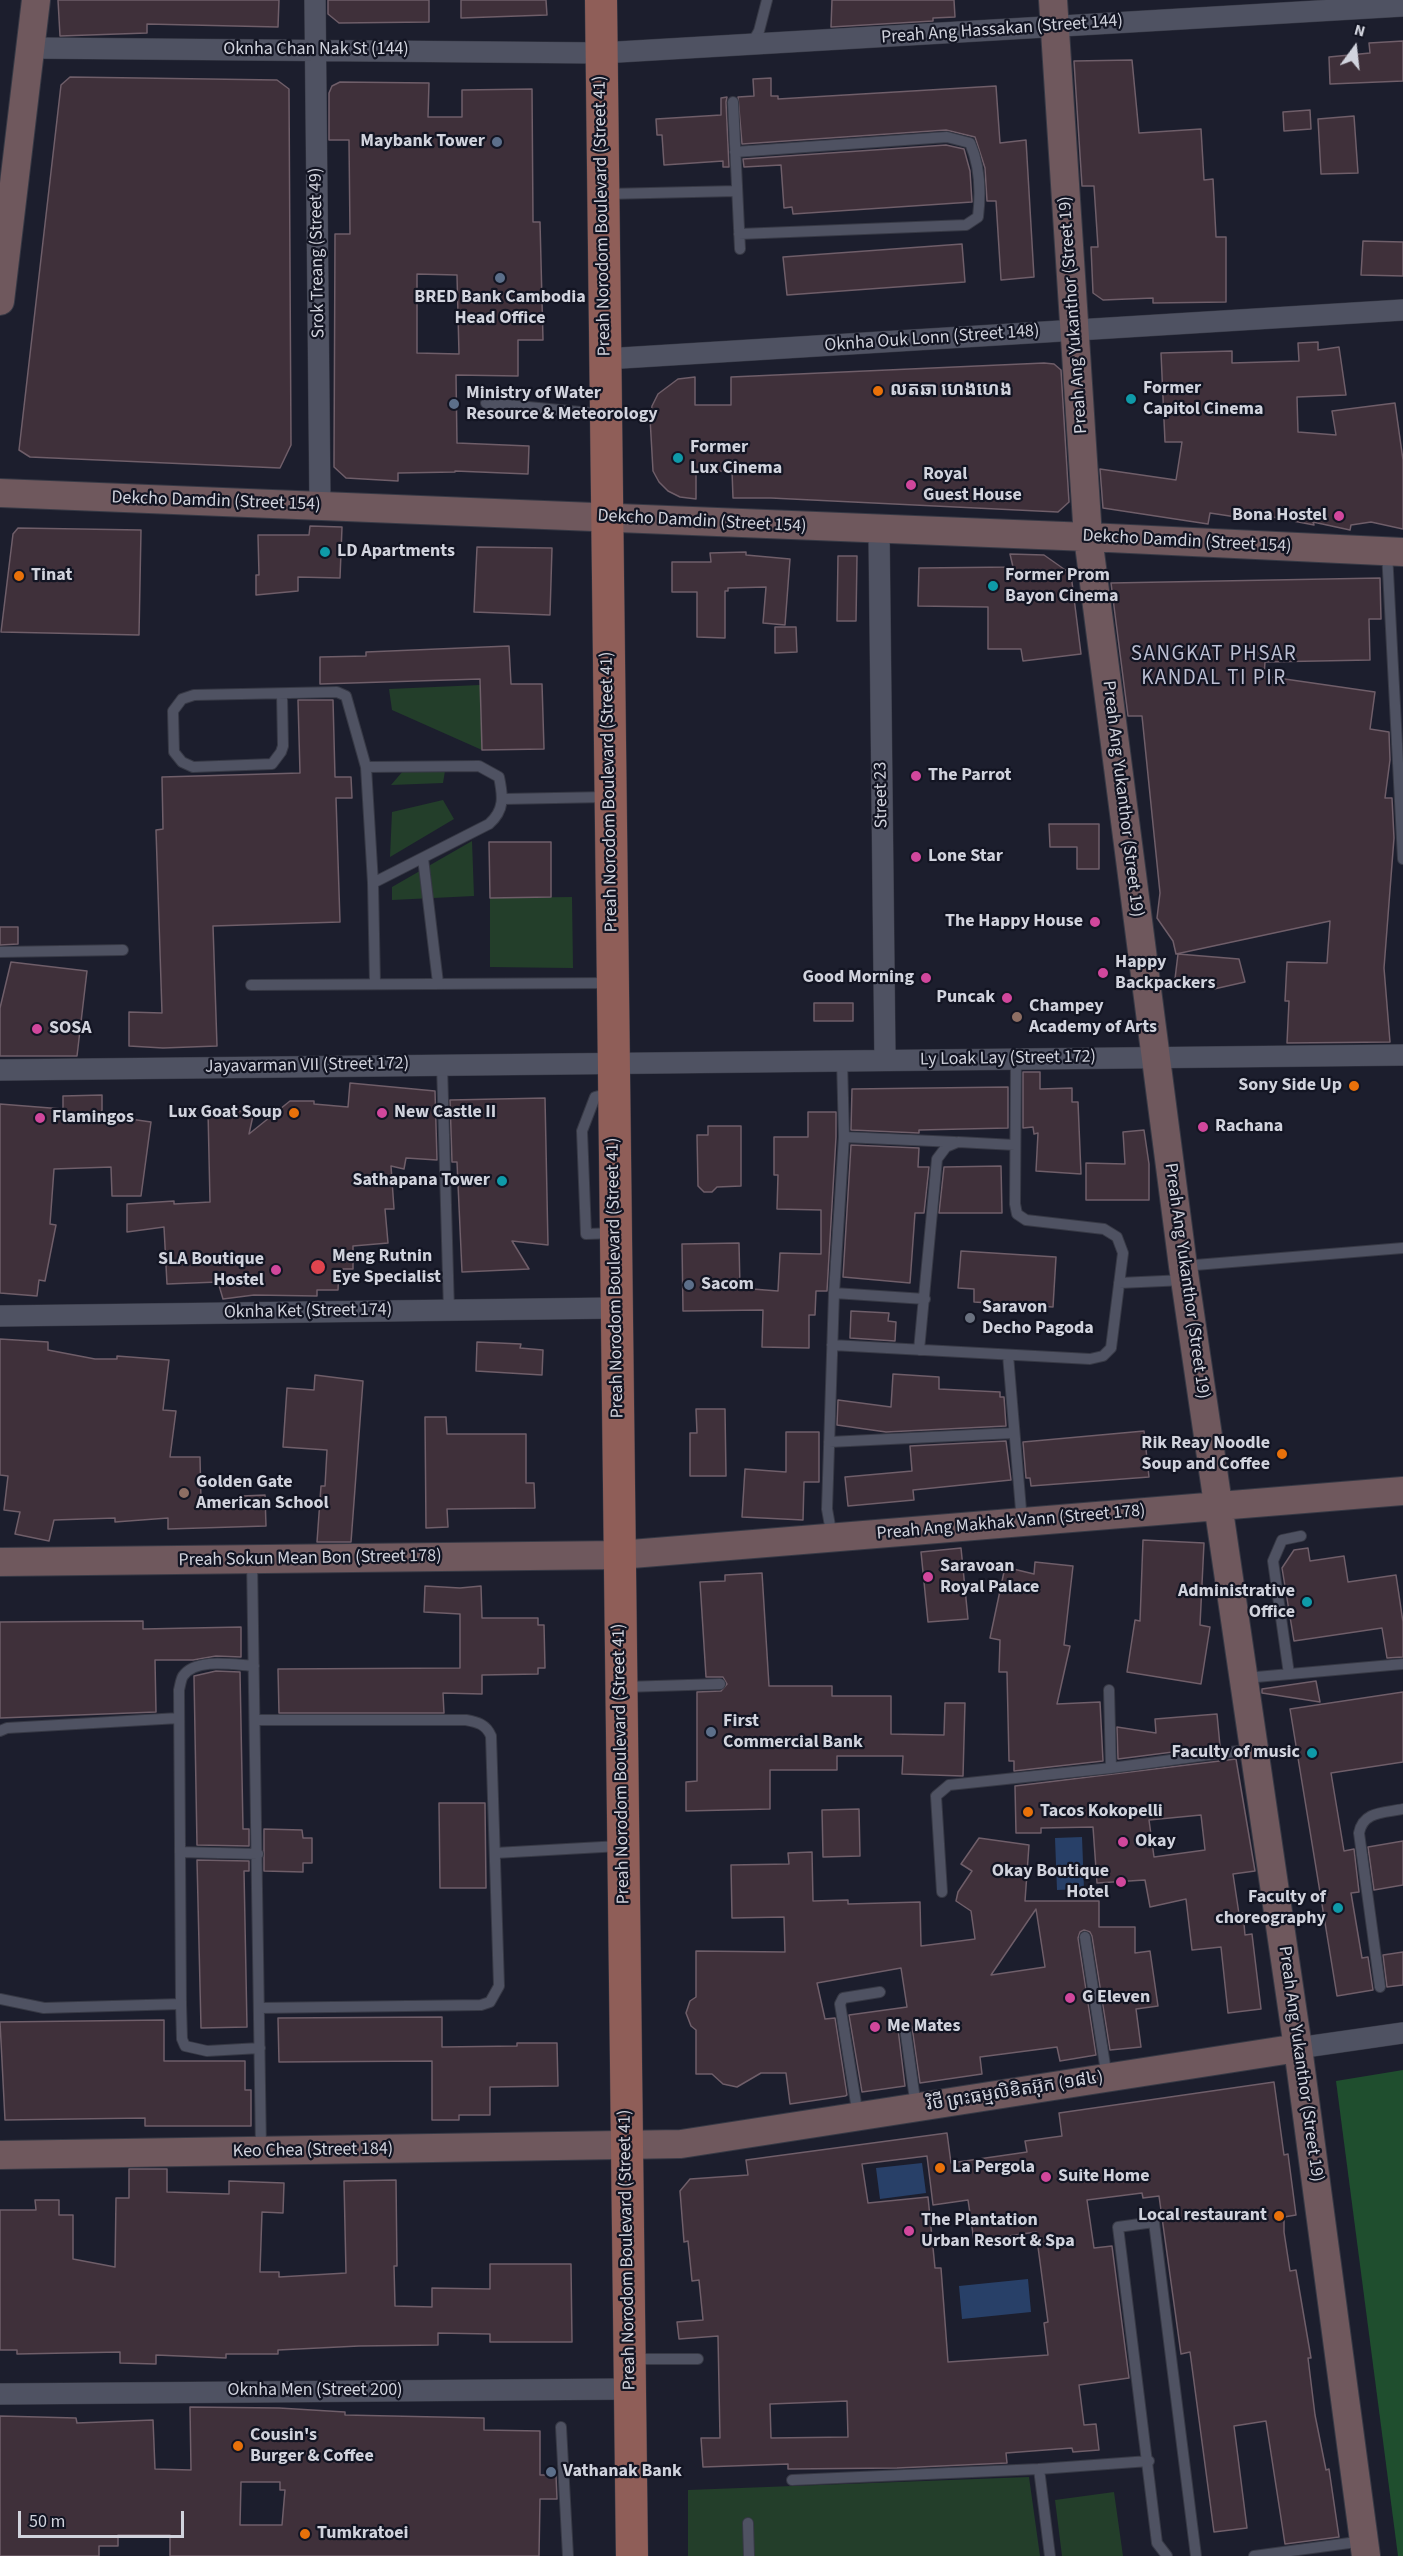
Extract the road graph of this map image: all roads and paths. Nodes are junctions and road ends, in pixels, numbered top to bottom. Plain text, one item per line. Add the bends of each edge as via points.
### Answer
1 (36, 0) edge
2 (315, 0) edge
3 (601, 0) edge
4 (767, 0) edge
5 (1403, 6) edge
6 (1054, 14) edge
7 (751, 46) junction
8 (30, 48) junction
9 (316, 50) junction
10 (601, 53) junction
11 (733, 102) dead end
12 (735, 152) junction
13 (737, 192) junction
14 (603, 194) junction
15 (739, 234) junction
16 (740, 249) dead end
17 (0, 301) edge
18 (1403, 309) edge
19 (1075, 330) junction
20 (605, 358) junction
21 (486, 403) dead end
22 (606, 414) junction
23 (0, 493) edge
24 (320, 506) junction
25 (607, 517) junction
26 (879, 530) junction
27 (1088, 537) junction
28 (1395, 552) edge
29 (282, 694) junction
30 (366, 767) junction
31 (610, 797) junction
32 (503, 799) junction
33 (423, 858) junction
34 (1403, 859) edge
35 (373, 884) junction
36 (123, 950) dead end
37 (0, 952) edge
38 (438, 983) junction
39 (612, 983) junction
40 (375, 984) junction
41 (251, 985) dead end
42 (1403, 1055) edge
43 (1156, 1057) junction
44 (1017, 1059) junction
45 (842, 1060) junction
46 (885, 1060) junction
47 (442, 1065) junction
48 (0, 1070) edge
49 (614, 1078) junction
50 (844, 1137) junction
51 (958, 1142) junction
52 (1015, 1144) junction
53 (1403, 1248) edge
54 (1184, 1273) junction
55 (1119, 1283) junction
56 (834, 1293) junction
57 (925, 1299) junction
58 (616, 1308) junction
59 (448, 1311) junction
60 (0, 1316) edge
61 (832, 1345) junction
62 (919, 1350) junction
63 (1008, 1355) junction
64 (1014, 1433) junction
65 (829, 1442) junction
66 (1403, 1491) edge
67 (1218, 1506) junction
68 (1022, 1522) junction
69 (1301, 1536) dead end
70 (832, 1537) junction
71 (620, 1555) junction
72 (252, 1559) junction
73 (0, 1562) edge
74 (1403, 1664) edge
75 (254, 1666) junction
76 (1289, 1674) junction
77 (1244, 1678) junction
78 (720, 1684) dead end
79 (621, 1687) junction
80 (1109, 1690) dead end
81 (179, 1718) junction
82 (255, 1720) junction
83 (0, 1731) edge
84 (1255, 1749) junction
85 (1111, 1768) junction
86 (1403, 1809) edge
87 (623, 1846) junction
88 (180, 1852) junction
89 (495, 1853) junction
90 (258, 1854) junction
91 (942, 1893) dead end
92 (1085, 1937) dead end
93 (1380, 1988) dead end
94 (880, 1992) dead end
95 (0, 1999) edge
96 (181, 2004) junction
97 (259, 2008) junction
98 (905, 2028) dead end
99 (1403, 2032) edge
100 (260, 2048) junction
101 (1298, 2048) junction
102 (1107, 2078) junction
103 (916, 2108) junction
104 (858, 2117) junction
105 (626, 2146) junction
106 (261, 2152) junction
107 (0, 2156) edge
108 (698, 2359) dead end
109 (629, 2374) junction
110 (0, 2394) edge
111 (561, 2427) dead end
112 (1149, 2461) junction
113 (1039, 2469) junction
114 (792, 2480) dead end
115 (748, 2523) dead end
116 (1365, 2548) edge
117 (568, 2556) edge
118 (632, 2556) edge
119 (749, 2556) edge
120 (1050, 2556) edge
121 (1167, 2556) edge
122 (1196, 2556) edge
123 (1254, 2556) edge

1 - 8 street
2 - 9 street, Srok Treang (Street 49)
3 - 10 main road, Preah Norodom Boulevard (Street 41)
4 - 7 lane
5 - 6 street, Preah Ang Hassakan (Street 144)
6 - 7 street, Preah Ang Hassakan (Street 144)
6 - 19 street, Preah Ang Yukanthor (Street 19)
7 - 10 street, Preah Ang Hassakan (Street 144)
8 - 9 street, Oknha Chan Nak St (144)
8 - 17 street
9 - 10 street, Oknha Chan Nak St (144)
9 - 24 street, Srok Treang (Street 49)
10 - 14 main road, Preah Norodom Boulevard (Street 41)
11 - 12 lane
12 - 13 lane
12 - 15 lane via 947,137 970,143 977,159 980,201 978,217 966,225
13 - 14 lane
13 - 15 lane
14 - 20 main road, Preah Norodom Boulevard (Street 41)
15 - 16 lane
18 - 19 street, Oknha Ouk Lonn (Street 148)
19 - 20 street, Oknha Ouk Lonn (Street 148)
19 - 27 street, Preah Ang Yukanthor (Street 19)
20 - 22 main road, Preah Norodom Boulevard (Street 41)
21 - 22 lane
22 - 25 main road, Preah Norodom Boulevard (Street 41)
23 - 24 street, Dekcho Damdin (Street 154)
24 - 25 street, Dekcho Damdin (Street 154)
25 - 26 street, Dekcho Damdin (Street 154)
25 - 31 main road, Preah Norodom Boulevard (Street 41)
26 - 27 street, Dekcho Damdin (Street 154)
26 - 46 street, Street 23
27 - 28 street, Dekcho Damdin (Street 154)
27 - 43 street, Preah Ang Yukanthor (Street 19)
28 - 34 lane
29 - 29 lane via 283,746 272,764 193,767 174,752 173,711 182,699 194,695
29 - 30 lane via 337,692 346,696
30 - 32 lane via 479,766 498,777
30 - 35 lane
31 - 32 lane
31 - 39 main road, Preah Norodom Boulevard (Street 41)
32 - 33 lane via 498,816 489,824
33 - 35 lane
33 - 38 lane
35 - 40 lane
36 - 37 lane
38 - 39 lane
38 - 40 lane
39 - 49 main road, Preah Norodom Boulevard (Street 41)
40 - 41 lane
42 - 43 street, Ly Loak Lay (Street 172)
43 - 44 street, Ly Loak Lay (Street 172)
43 - 54 street, Preah Ang Yukanthor (Street 19)
44 - 46 street, Ly Loak Lay (Street 172)
44 - 52 lane
45 - 46 street, Ly Loak Lay (Street 172)
45 - 49 street, Ly Loak Lay (Street 172)
45 - 50 lane
47 - 48 street, Jayavarman VII (Street 172)
47 - 49 street, Jayavarman VII (Street 172)
47 - 59 lane
49 - 58 main road, Preah Norodom Boulevard (Street 41)
50 - 51 lane
50 - 56 lane
51 - 52 lane
51 - 57 lane via 946,1147 937,1159
52 - 55 lane via 1017,1214 1026,1220 1104,1229 1117,1237 1123,1253
53 - 54 lane
54 - 55 lane
54 - 67 street, Preah Ang Yukanthor (Street 19)
55 - 63 lane via 1111,1348 1103,1356 1090,1359
56 - 57 lane
56 - 61 lane
57 - 62 lane
58 - 59 street, Oknha Ket (Street 174)
58 - 71 main road, Preah Norodom Boulevard (Street 41)
59 - 60 street, Oknha Ket (Street 174)
61 - 62 lane
61 - 65 lane
62 - 63 lane
63 - 64 lane
64 - 65 lane
64 - 68 lane
65 - 70 lane via 827,1509
66 - 67 street, Preah Ang Makhak Vann (Street 178)
67 - 68 street, Preah Ang Makhak Vann (Street 178)
67 - 77 street, Preah Ang Yukanthor (Street 19)
68 - 70 street, Preah Ang Makhak Vann (Street 178)
69 - 76 lane via 1282,1540 1273,1561
70 - 71 street, Preah Ang Makhak Vann (Street 178)
71 - 72 street, Preah Sokun Mean Bon (Street 178)
71 - 79 main road, Preah Norodom Boulevard (Street 41)
72 - 73 street, Preah Sokun Mean Bon (Street 178)
72 - 75 lane
74 - 76 lane
75 - 81 lane via 194,1667 183,1676
75 - 82 lane
76 - 77 lane
77 - 84 street, Preah Ang Yukanthor (Street 19)
78 - 79 lane
79 - 87 main road, Preah Norodom Boulevard (Street 41)
80 - 85 lane
81 - 83 lane
81 - 88 lane
82 - 89 lane via 479,1723 491,1736
82 - 90 lane
84 - 85 lane
84 - 101 street, Preah Ang Yukanthor (Street 19)
85 - 91 lane via 949,1785 936,1796
86 - 93 lane via 1369,1817 1361,1823 1359,1833
87 - 89 lane
87 - 105 main road, Preah Norodom Boulevard (Street 41)
88 - 90 lane
88 - 96 lane
89 - 97 lane via 499,1986 490,2002
90 - 97 lane
92 - 102 lane
94 - 104 lane via 843,1998 840,2004
95 - 96 lane via 44,2008
96 - 100 lane via 185,2046 207,2051
97 - 100 lane
98 - 103 lane
99 - 101 street, វិថី ព្រះធម្មលិខិតអ៊ុក (១៨៤)
100 - 106 lane
101 - 102 street, វិថី ព្រះធម្មលិខិតអ៊ុក (១៨៤)
101 - 116 street, Preah Ang Yukanthor (Street 19)
102 - 103 street, វិថី ព្រះធម្មលិខិតអ៊ុក (១៨៤)
103 - 104 street, វិថី ព្រះធម្មលិខិតអ៊ុក (១៨៤)
104 - 105 street, វិថី ព្រះធម្មលិខិតអ៊ុក (១៨៤) via 681,2144
105 - 106 street, Keo Chea (Street 184)
105 - 109 main road, Preah Norodom Boulevard (Street 41)
106 - 107 street, Keo Chea (Street 184)
108 - 109 lane
109 - 110 street, Oknha Men (Street 200)
109 - 118 main road, Preah Norodom Boulevard (Street 41)
111 - 117 lane
112 - 113 lane
112 - 121 lane via 1157,2543
112 - 122 lane via 1118,2227 1154,2222
113 - 114 lane
113 - 120 lane
115 - 119 lane
116 - 123 lane

